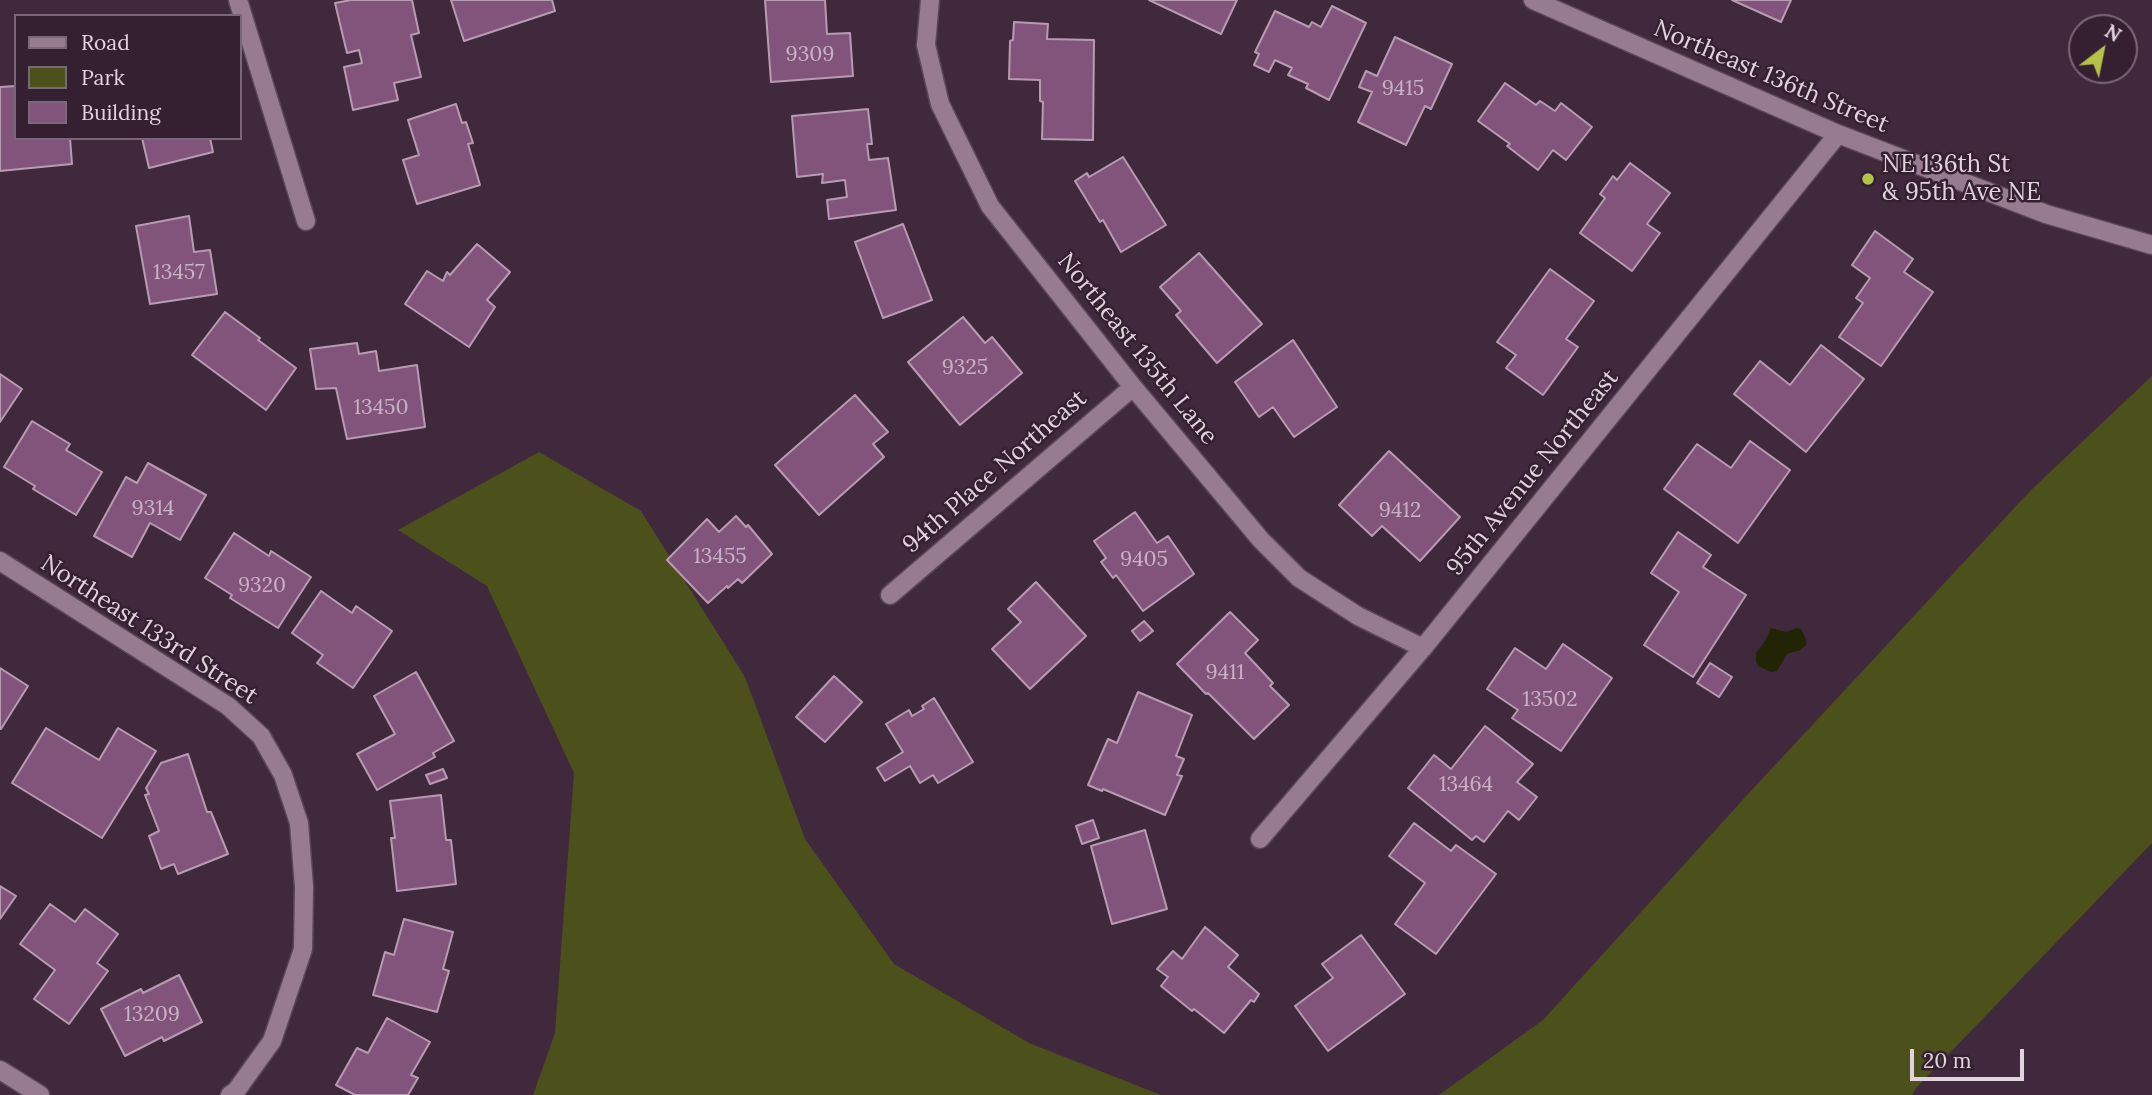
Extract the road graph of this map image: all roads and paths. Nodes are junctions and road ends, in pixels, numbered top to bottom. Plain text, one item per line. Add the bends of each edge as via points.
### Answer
1 (239, 0) edge
2 (930, 0) edge
3 (1533, 0) edge
4 (1838, 134) junction
5 (306, 221) dead end
6 (2152, 245) edge
7 (1133, 387) junction
8 (0, 561) edge
9 (890, 595) dead end
10 (1423, 648) junction
11 (1260, 839) dead end
12 (0, 1070) edge
13 (40, 1095) edge
14 (230, 1095) edge

1 - 5 street
2 - 7 street, Northeast 135th Lane via 926,45 940,104 990,206
3 - 4 street, Northeast 136th Street
4 - 6 street, Northeast 136th Street via 2046,214
4 - 10 street, 95th Avenue Northeast
7 - 9 street, 94th Place Northeast
7 - 10 street, Northeast 135th Lane via 1261,540 1299,578
8 - 14 street, Northeast 133rd Street via 228,706 261,736 283,775 299,822 303,949 272,1041
10 - 11 street, 95th Avenue Northeast
12 - 13 street

